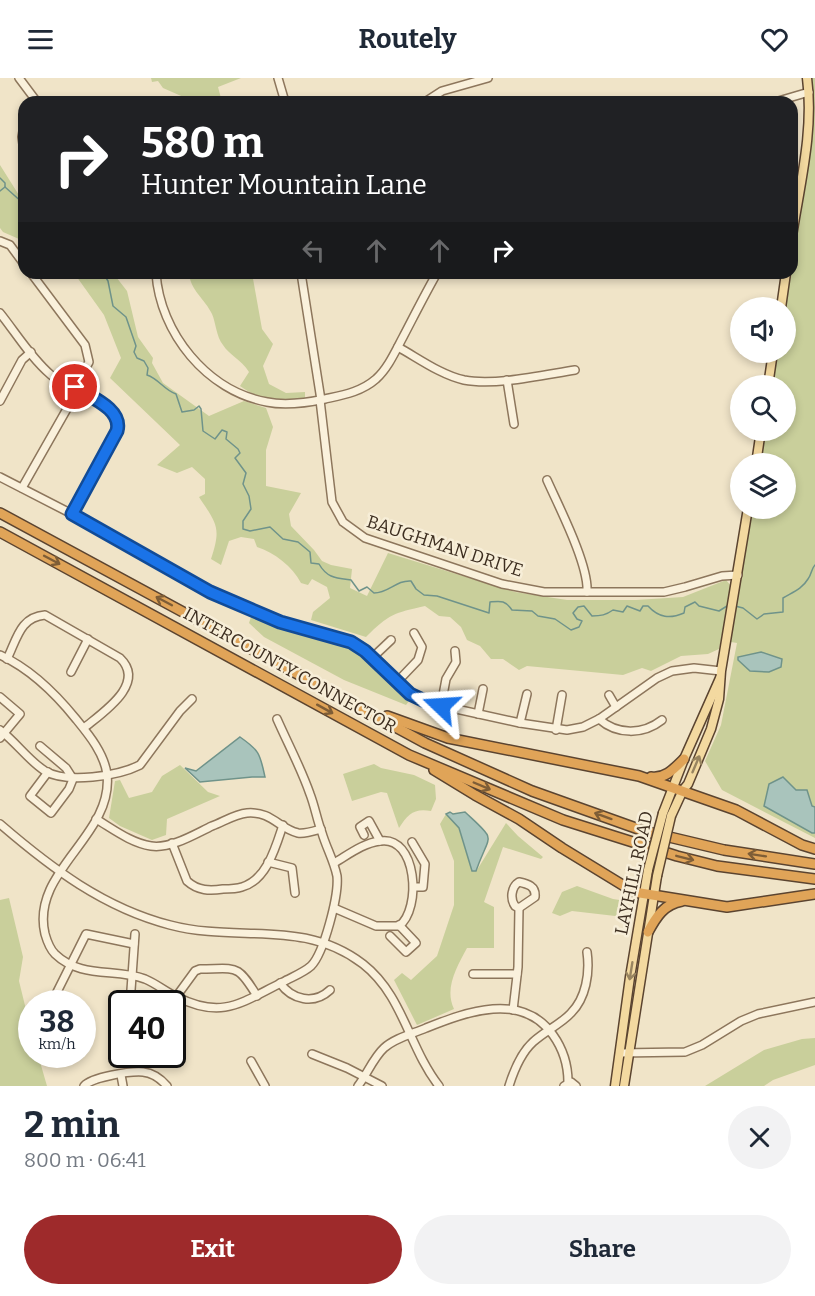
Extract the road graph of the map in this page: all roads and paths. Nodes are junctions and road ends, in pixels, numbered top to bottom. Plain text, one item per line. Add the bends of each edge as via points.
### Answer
1 (19, 78) edge
2 (278, 78) edge
3 (488, 78) edge
4 (807, 78) edge
5 (809, 92) junction
6 (32, 96) edge
7 (283, 96) edge
8 (434, 96) edge
9 (795, 96) edge
10 (798, 198) edge
11 (0, 241) edge
12 (18, 256) edge
13 (36, 279) edge
14 (157, 279) edge
15 (302, 279) edge
16 (434, 279) edge
17 (785, 279) edge
18 (783, 297) edge
19 (0, 313) edge
20 (398, 347) junction
21 (31, 351) junction
22 (575, 370) dead end
23 (507, 380) junction
24 (75, 387) junction
25 (72, 400) dead end
26 (321, 400) junction
27 (0, 401) edge
28 (514, 424) dead end
29 (0, 477) edge
30 (547, 480) dead end
31 (22, 488) junction
32 (0, 513) edge
33 (72, 514) junction
34 (746, 519) edge
35 (0, 532) edge
36 (738, 575) junction
37 (587, 592) junction
38 (414, 633) dead end
39 (88, 639) junction
40 (391, 640) dead end
41 (455, 651) dead end
42 (4, 657) edge
43 (372, 658) junction
44 (72, 672) dead end
45 (721, 674) junction
46 (397, 682) junction
47 (483, 689) dead end
48 (527, 694) dead end
49 (562, 695) dead end
50 (609, 695) dead end
51 (0, 697) edge
52 (192, 699) dead end
53 (441, 706) junction
54 (616, 707) junction
55 (363, 708) junction
56 (478, 714) junction
57 (598, 718) junction
58 (277, 719) dead end
59 (662, 720) dead end
60 (520, 723) junction
61 (84, 728) junction
62 (556, 730) junction
63 (1, 734) edge
64 (40, 746) dead end
65 (409, 754) junction
66 (684, 759) junction
67 (48, 772) junction
68 (107, 774) junction
69 (639, 776) junction
70 (73, 779) junction
71 (672, 787) junction
72 (682, 790) junction
73 (667, 815) junction
74 (96, 819) junction
75 (0, 824) edge
76 (283, 825) junction
77 (321, 829) junction
78 (364, 835) dead end
79 (380, 841) junction
80 (412, 842) dead end
81 (172, 843) junction
82 (815, 849) edge
83 (268, 862) junction
84 (334, 863) junction
85 (815, 864) edge
86 (60, 873) junction
87 (815, 879) edge
88 (414, 887) junction
89 (295, 893) dead end
90 (649, 893) junction
91 (815, 894) edge
92 (687, 900) junction
93 (334, 908) junction
94 (519, 908) dead end
95 (399, 926) junction
96 (648, 932) junction
97 (135, 934) dead end
98 (390, 936) dead end
99 (323, 942) junction
100 (134, 944) junction
101 (587, 952) dead end
102 (71, 965) junction
103 (473, 974) dead end
104 (517, 974) junction
105 (132, 975) junction
106 (280, 983) junction
107 (58, 990) edge
108 (131, 990) edge
109 (165, 990) edge
110 (183, 990) edge
111 (330, 990) dead end
112 (257, 996) junction
113 (186, 1001) edge
114 (815, 1002) edge
115 (513, 1010) junction
116 (549, 1029) junction
117 (411, 1035) junction
118 (625, 1053) junction
119 (312, 1054) dead end
120 (251, 1061) dead end
121 (121, 1075) junction
122 (364, 1078) junction
123 (566, 1084) edge
124 (84, 1086) edge
125 (123, 1086) edge
126 (167, 1086) edge
127 (265, 1086) edge
128 (358, 1086) edge
129 (382, 1086) edge
130 (439, 1086) edge
131 (508, 1086) edge
132 (576, 1086) edge
133 (615, 1086) edge
134 (624, 1086) edge

1 - 6 street
2 - 7 street
3 - 8 street
4 - 5 main road
5 - 9 street
5 - 10 main road
11 - 12 street via 10,245
13 - 24 street via 85,345 89,362
14 - 26 street via 159,297 177,339 206,372 250,398 269,403
15 - 26 street, BAUGHMAN DRIVE
16 - 20 street
17 - 18 main road
19 - 21 street
20 - 23 street via 463,380
20 - 26 street via 386,368 367,386
21 - 24 street via 52,376
21 - 27 street
22 - 23 street
23 - 28 street
24 - 33 street via 112,411 119,424
25 - 31 street
26 - 37 street, BAUGHMAN DRIVE via 332,502 343,522 356,532 390,548 502,584 544,592
29 - 31 street
30 - 37 street via 584,568
31 - 33 street
55 -> 32 highway, INTERCOUNTY CONNECTOR
33 - 43 street via 210,592 280,622 351,642
34 - 36 main road, LAYHILL ROAD
35 -> 65 highway, INTERCOUNTY CONNECTOR
36 - 37 street, BAUGHMAN DRIVE via 664,592
36 - 45 main road, LAYHILL ROAD
38 - 46 street via 422,647 420,656
39 - 42 street via 45,615 35,616 28,619
39 - 44 street
39 - 61 street via 120,658 130,674 115,703
40 - 43 street
41 - 53 street via 456,662 446,680
42 - 61 street via 46,687
43 - 46 street
45 - 54 street via 694,668 672,671
45 - 66 main road, LAYHILL ROAD
72 -> 45 main road, LAYHILL ROAD via 711,729
46 - 53 street via 417,698
47 - 56 street
48 - 60 street
49 - 62 street
50 - 54 street
51 - 63 street via 20,714
52 - 68 street via 140,765
53 - 56 street
54 - 57 street
55 - 69 highway via 448,738
85 -> 55 highway, INTERCOUNTY CONNECTOR via 724,850 644,831 531,791 425,743
56 - 60 street
57 - 59 street via 607,726 629,732
57 - 62 street via 583,727
58 - 77 street
60 - 62 street
61 - 68 street via 102,757
63 - 67 street
64 - 70 street
65 -> 87 highway, INTERCOUNTY CONNECTOR via 563,820 677,856 717,866
65 - 90 highway via 624,887
66 - 69 highway via 658,778
66 - 71 main road, LAYHILL ROAD
67 - 70 street
67 - 70 street via 30,796 51,813
68 - 70 street
68 - 74 street via 105,799
69 - 71 highway
71 - 72 highway
71 - 73 main road, LAYHILL ROAD
72 - 73 main road, LAYHILL ROAD
72 - 82 highway via 736,810
73 - 90 main road, LAYHILL ROAD, bridge via 657,876
73 - 90 main road, LAYHILL ROAD, bridge via 648,870
74 - 81 street via 150,846
74 - 86 street
75 - 86 street
76 - 77 street via 297,833
76 - 81 street via 270,817 246,813
76 - 83 street
77 - 84 street
78 - 79 street via 360,827 369,821
79 - 84 street
79 - 88 street via 395,844 404,852
80 - 88 street via 425,864 423,887
81 - 83 street via 187,881 211,891 243,887
83 - 89 street via 292,868
84 - 93 street via 338,886
86 - 99 street via 113,905 171,925 236,934 305,936
86 - 102 street via 48,894 44,927 54,953
88 - 95 street via 408,916
90 - 92 highway
90 - 96 main road, LAYHILL ROAD
90 -> 118 main road, LAYHILL ROAD via 630,977
91 - 92 highway via 726,907
92 - 96 highway via 662,910
93 - 95 street via 376,926
93 - 99 street
94 - 104 street
95 - 98 street via 416,943 406,952
96 - 118 main road, LAYHILL ROAD
97 - 100 street
99 - 106 street via 312,965
99 - 117 street via 363,964 378,979 397,1005
100 - 102 street via 86,934
100 - 105 street
101 - 116 street via 589,972 580,999 571,1014
102 - 105 street
102 - 107 street
103 - 104 street
104 - 115 street
105 - 108 street
105 - 109 street
106 - 111 street via 298,998 324,996
106 - 112 street
110 - 112 street via 200,969 237,969
112 - 113 street via 247,1002 215,1008
114 - 118 street via 758,1014 685,1052
115 - 116 street via 535,1016
115 - 117 street via 470,1012
116 - 123 street via 564,1056
116 - 131 street via 520,1058
117 - 122 street via 383,1049
117 - 130 street
118 - 133 main road, LAYHILL ROAD
118 - 134 main road, LAYHILL ROAD
119 - 122 street
120 - 127 street
121 - 124 street via 93,1079
121 - 125 street
121 - 126 street via 142,1072
122 - 128 street
122 - 129 street
123 - 132 street

